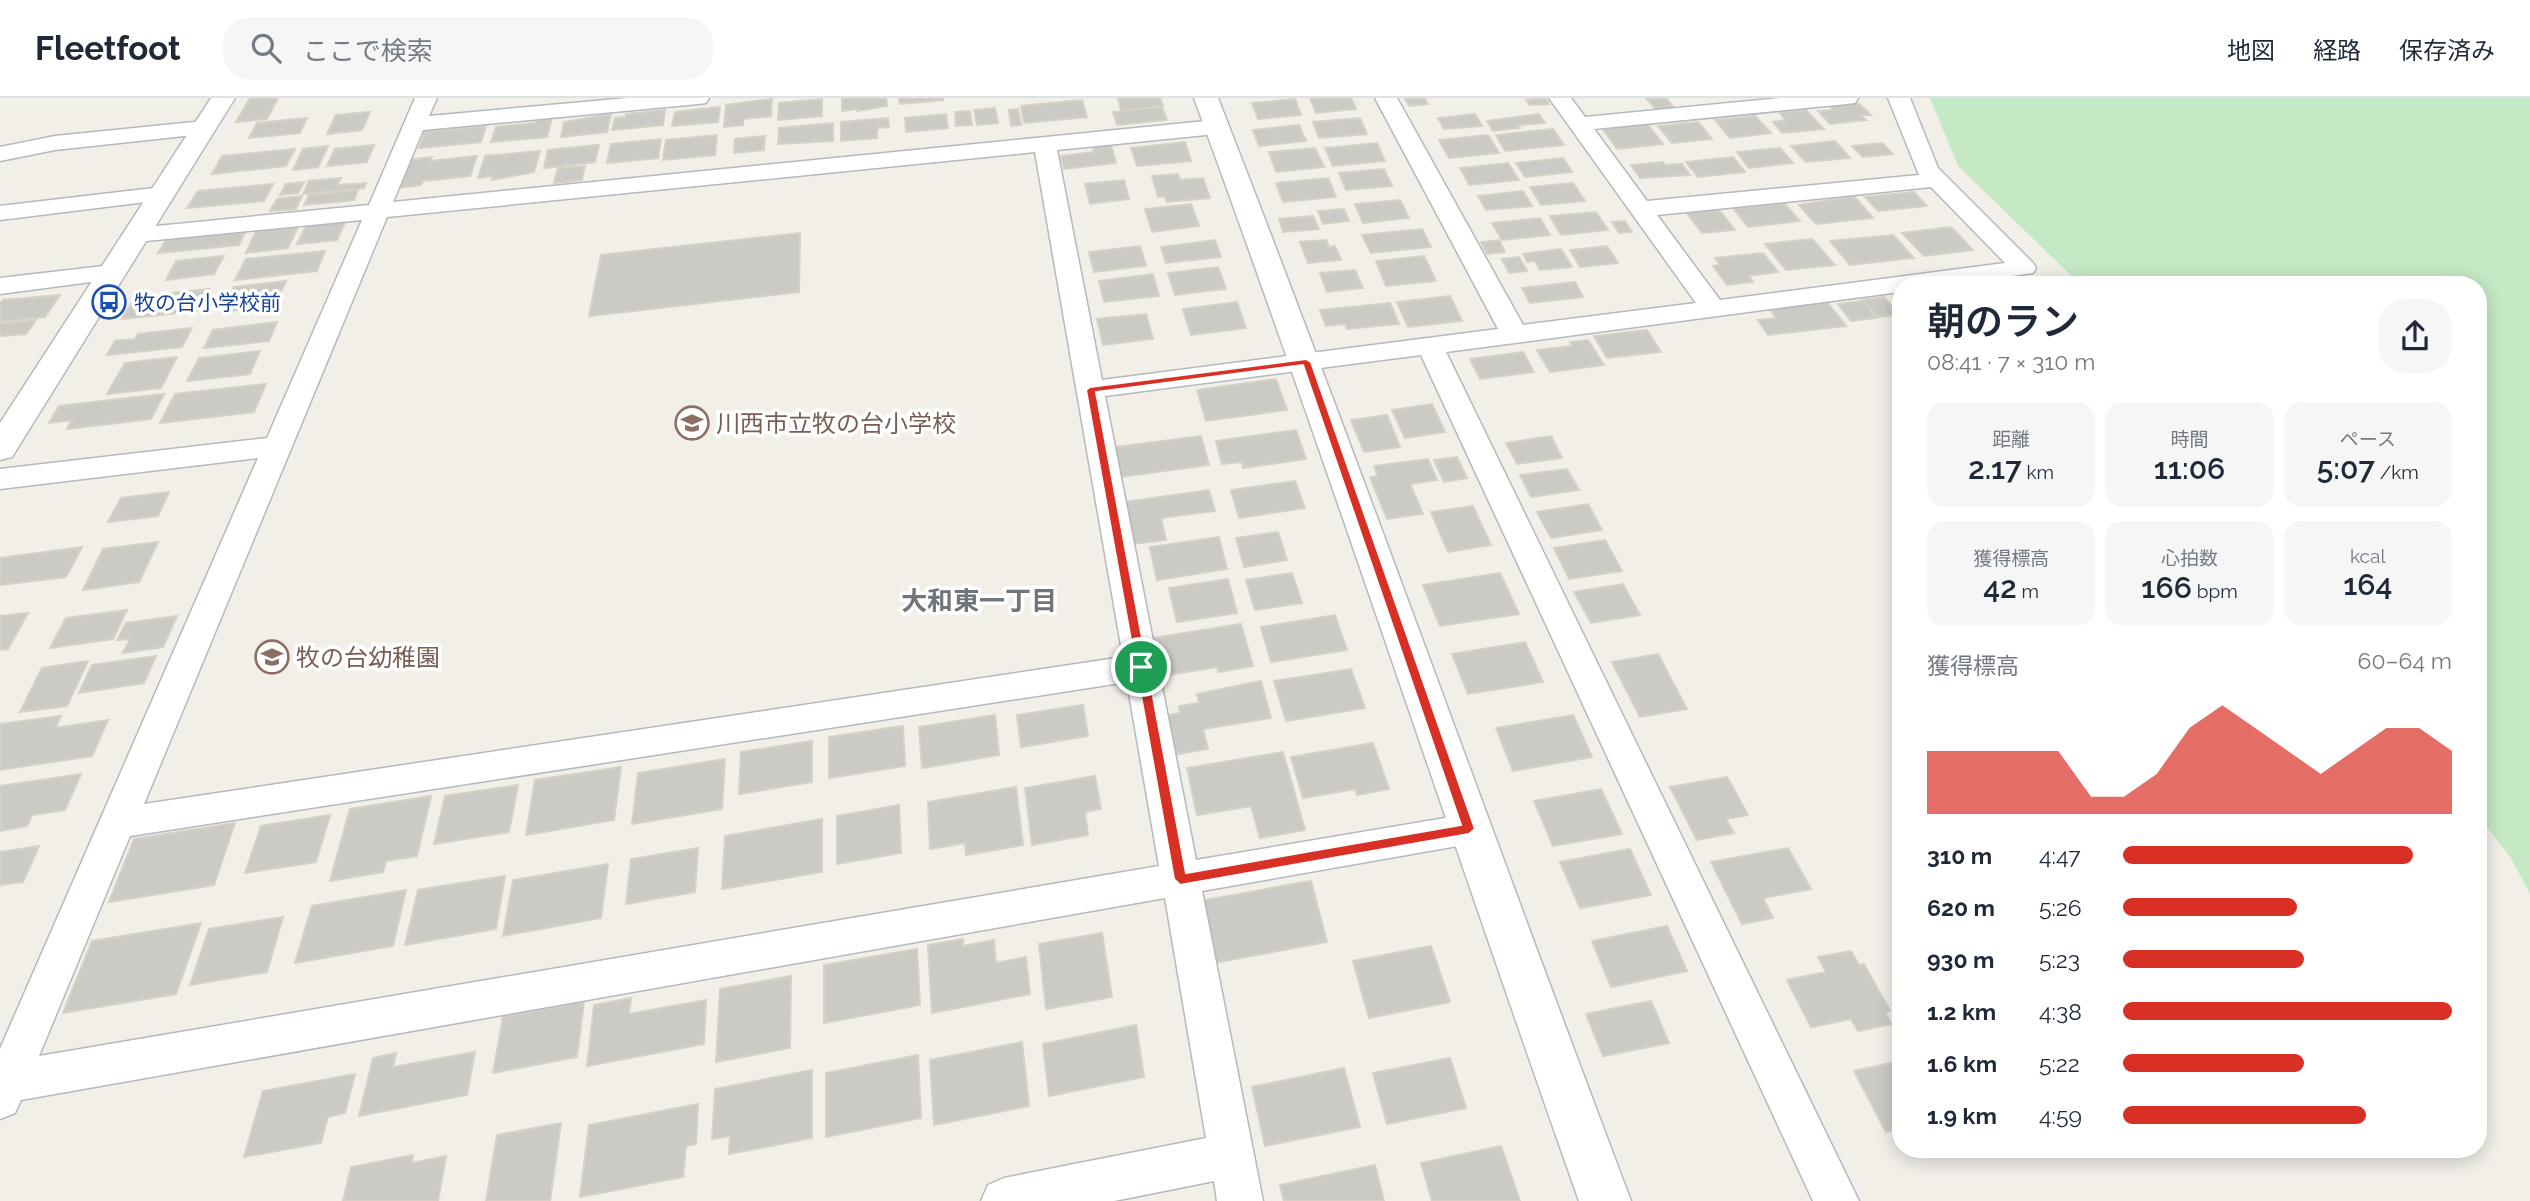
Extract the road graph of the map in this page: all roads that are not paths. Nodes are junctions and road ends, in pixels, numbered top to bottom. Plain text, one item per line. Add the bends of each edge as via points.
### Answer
1 (223, 98) edge
2 (698, 98) edge
3 (1386, 98) edge
4 (1560, 98) edge
5 (1847, 98) edge
6 (1899, 98) edge
7 (420, 111) edge
8 (1211, 112) edge
9 (1579, 124) junction
10 (204, 128) junction
11 (1045, 144) junction
12 (0, 154) edge
13 (1937, 180) junction
14 (162, 194) junction
15 (378, 209) junction
16 (1641, 209) junction
17 (0, 213) edge
18 (136, 235) junction
19 (112, 273) junction
20 (1963, 276) edge
21 (1892, 285) edge
22 (0, 286) edge
23 (1713, 309) junction
24 (1515, 335) junction
25 (1430, 346) junction
26 (1306, 362) junction
27 (1090, 390) junction
28 (277, 446) junction
29 (0, 449) edge
30 (0, 479) edge
31 (1141, 667) junction
32 (117, 823) junction
33 (1469, 829) junction
34 (1180, 879) junction
35 (2, 1088) edge
36 (1232, 1155) junction
37 (1004, 1201) edge
38 (1240, 1201) edge
39 (1605, 1201) edge
40 (1836, 1201) edge

1 - 10 street
2 - 7 street
3 - 24 street
4 - 9 street
5 - 9 street
6 - 13 street via 1928,171
7 - 15 street
8 - 11 street
8 - 26 street
9 - 16 street
10 - 12 street via 55,143
10 - 14 street
11 - 15 street
11 - 27 street
13 - 16 street
13 - 20 street via 2024,268
14 - 17 street
14 - 18 street
15 - 18 street
15 - 28 street
16 - 23 street
18 - 19 street
19 - 22 street
19 - 29 street
21 - 23 street
23 - 24 street
24 - 25 street
25 - 26 street
25 - 40 street
26 - 27 street
26 - 33 street
27 - 31 street
28 - 30 street
28 - 32 street
31 - 32 street
31 - 34 street
32 - 35 street
33 - 34 street
33 - 39 street
34 - 35 street
34 - 36 street
36 - 37 street
36 - 38 street

